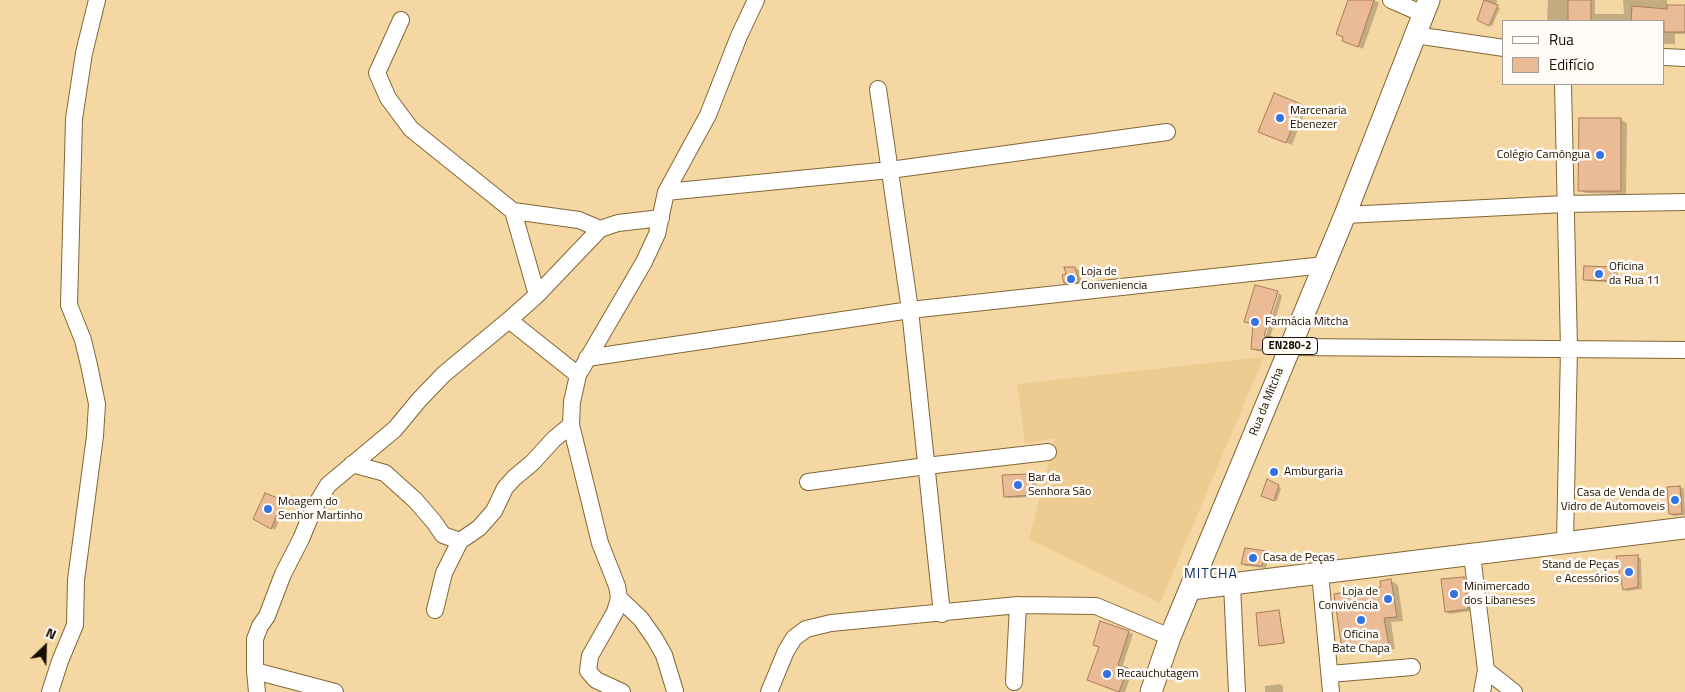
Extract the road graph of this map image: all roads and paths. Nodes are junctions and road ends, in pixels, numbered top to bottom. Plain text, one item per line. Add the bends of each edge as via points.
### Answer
1 (97, 0) edge
2 (756, 0) edge
3 (1391, 0) edge
4 (1426, 7) edge
5 (401, 20) dead end
6 (1415, 35) junction
7 (1502, 48) edge
8 (1665, 57) edge
9 (1685, 58) edge
10 (1563, 85) edge
11 (878, 89) dead end
12 (1166, 132) dead end
13 (890, 170) junction
14 (666, 192) junction
15 (1685, 202) edge
16 (1565, 204) junction
17 (513, 210) junction
18 (1345, 215) junction
19 (661, 218) junction
20 (600, 229) junction
21 (1324, 265) junction
22 (536, 295) junction
23 (910, 310) junction
24 (509, 320) junction
25 (1290, 347) junction
26 (1569, 349) junction
27 (1685, 350) edge
28 (587, 358) junction
29 (578, 375) junction
30 (571, 425) junction
31 (1048, 452) dead end
32 (352, 464) junction
33 (926, 466) junction
34 (808, 482) dead end
35 (1685, 528) edge
36 (460, 541) junction
37 (1566, 543) junction
38 (1472, 554) junction
39 (1320, 573) junction
40 (1232, 584) junction
41 (1191, 589) junction
42 (619, 598) junction
43 (1018, 605) junction
44 (435, 610) dead end
45 (942, 614) junction
46 (1170, 637) junction
47 (1412, 668) dead end
48 (1486, 670) junction
49 (255, 671) junction
50 (1330, 674) junction
51 (1014, 682) dead end
52 (675, 691) edge
53 (50, 692) edge
54 (257, 692) edge
55 (335, 692) edge
56 (622, 692) edge
57 (769, 692) edge
58 (1151, 692) edge
59 (1237, 692) edge
60 (1331, 692) edge
61 (1482, 692) edge
62 (1514, 692) edge

1 - 53 street via 84,53 74,119 69,305 90,365 97,404 95,436 76,580 75,625
2 - 14 street via 708,115
3 - 4 street
4 - 6 main road, Rua da Mitcha / EN280-2
5 - 17 street via 377,73 388,98 411,128
6 - 7 street
6 - 18 main road, Rua da Mitcha / EN280-2
8 - 9 street
10 - 16 street
11 - 13 street
12 - 13 street
13 - 14 street
13 - 23 street
14 - 19 street
15 - 16 street
16 - 18 street
16 - 26 street
17 - 20 street via 579,220
17 - 22 street
18 - 21 main road, Rua da Mitcha / EN280-2
19 - 20 street via 618,223
19 - 28 street via 644,262
20 - 22 street
21 - 23 street
21 - 25 main road, Rua da Mitcha / EN280-2
22 - 24 street
23 - 28 street
23 - 33 street
24 - 29 street
24 - 32 street via 444,374 394,429
25 - 26 street
25 - 41 main road, Rua da Mitcha / EN280-2
26 - 27 street
26 - 37 street
28 - 29 street
29 - 30 street
30 - 36 street via 505,488 494,510 479,528
30 - 42 street via 600,544
31 - 33 street
32 - 36 street via 385,474 416,501 443,535
32 - 49 street via 328,485 282,574 255,639
33 - 34 street
33 - 45 street
35 - 37 main road
36 - 44 street via 444,573
37 - 38 main road
38 - 39 main road
38 - 48 street
39 - 40 main road
39 - 50 street
40 - 41 main road
40 - 59 street
41 - 46 main road, Rua da Mitcha / EN280-2
42 - 52 street via 655,638
42 - 56 street via 615,612 590,656 588,671 596,680
43 - 45 street
43 - 46 street via 1096,606
43 - 51 street
45 - 57 street via 831,623 806,629 786,650
46 - 58 main road, Rua da Mitcha / EN280-2
47 - 50 street
48 - 61 street
48 - 62 street
49 - 54 street
49 - 55 street
50 - 60 street

